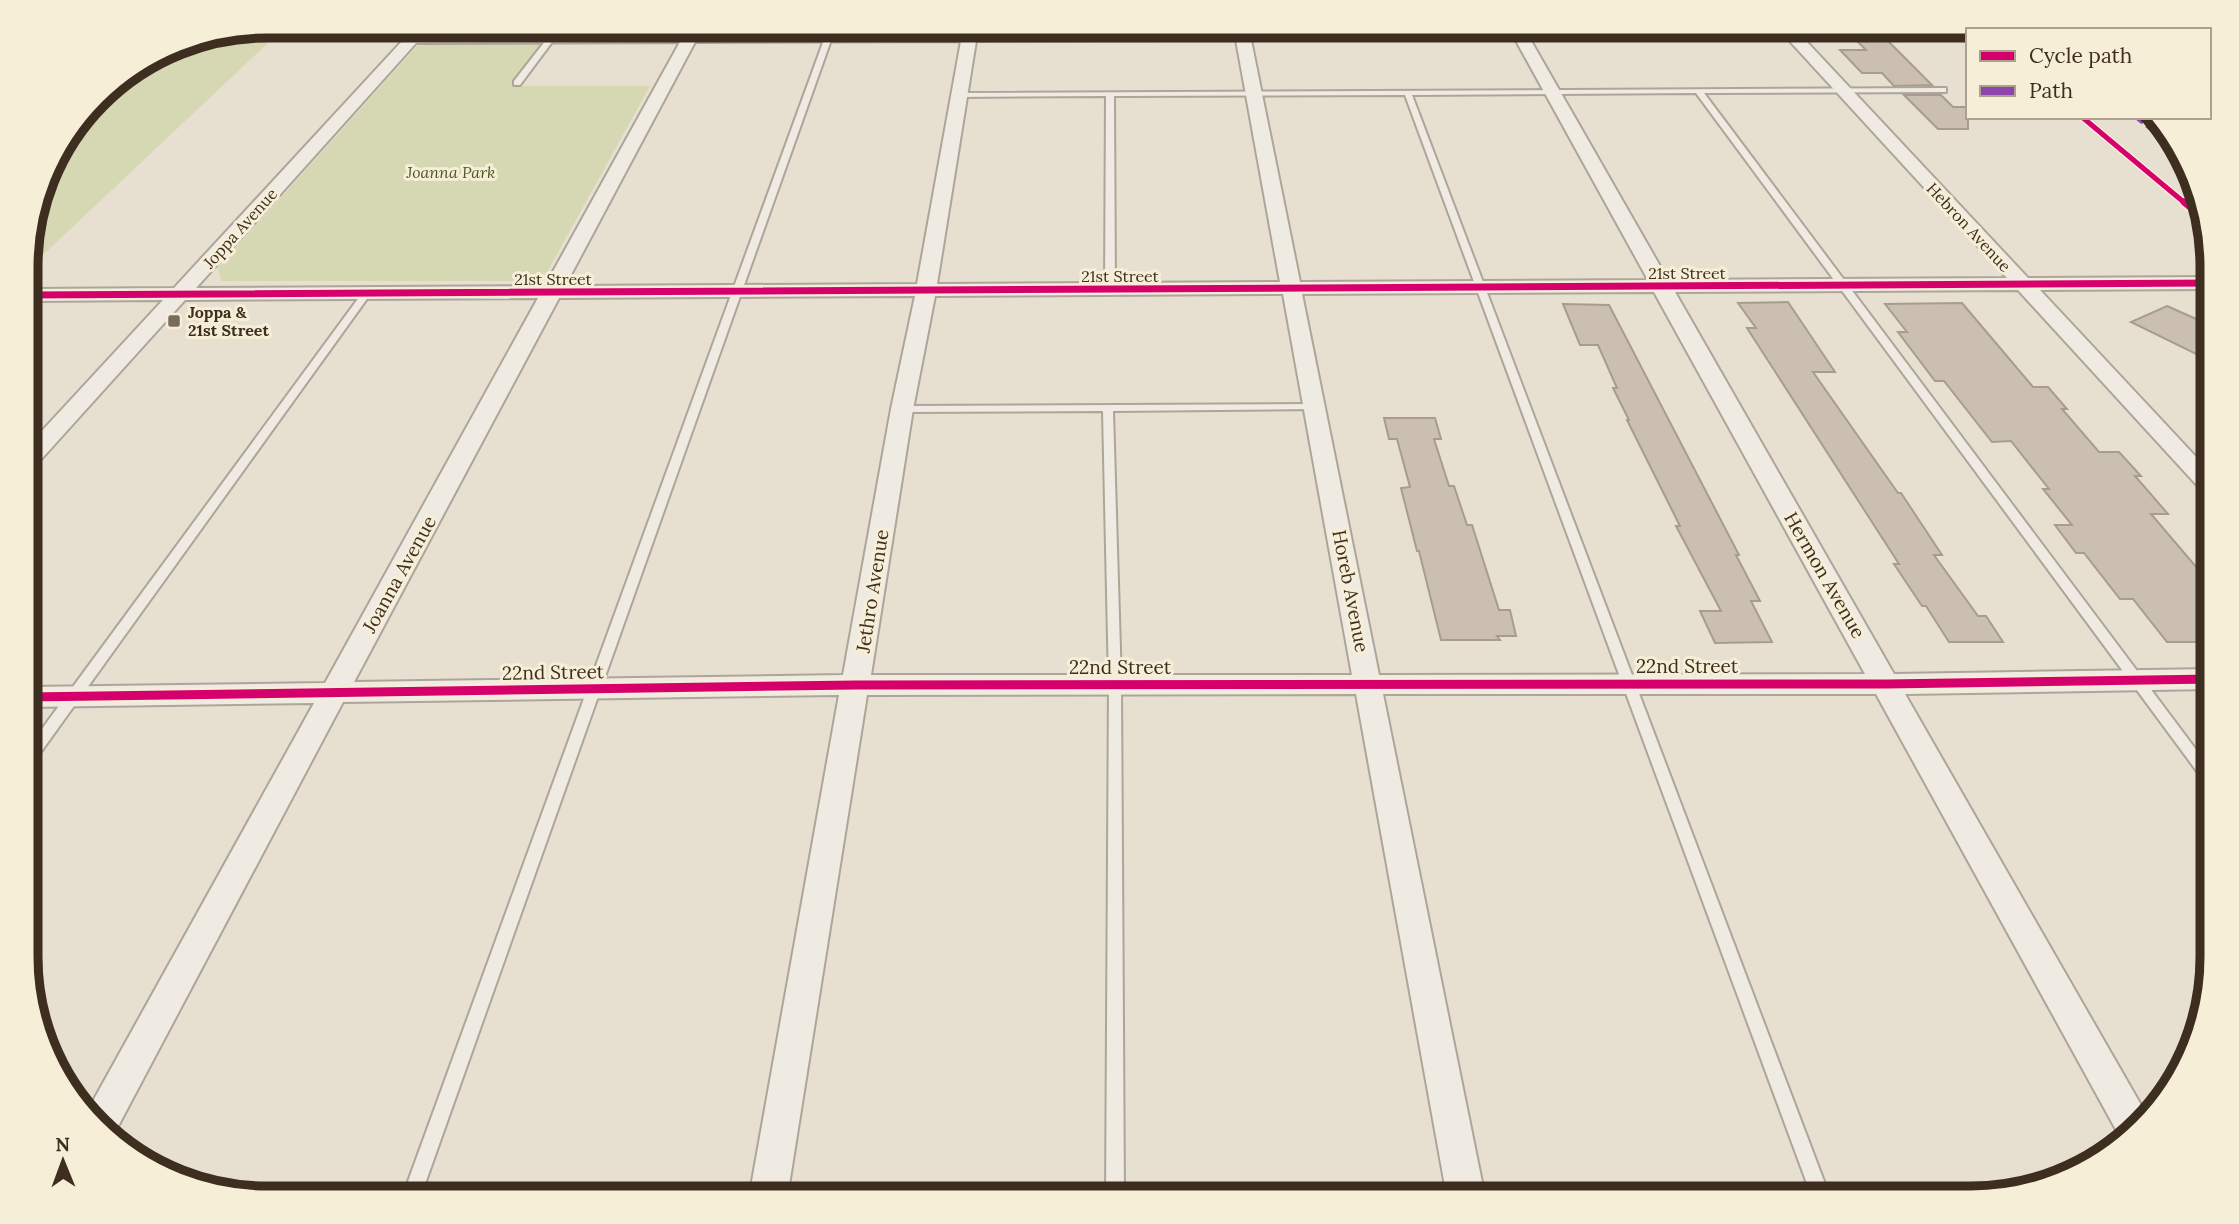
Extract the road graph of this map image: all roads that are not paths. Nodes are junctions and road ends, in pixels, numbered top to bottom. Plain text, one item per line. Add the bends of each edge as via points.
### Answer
1 (413, 38) edge
2 (552, 38) edge
3 (690, 38) edge
4 (829, 38) edge
5 (969, 38) edge
6 (1243, 38) edge
7 (1523, 38) edge
8 (1794, 38) edge
9 (517, 83) dead end
10 (1943, 90) dead end
11 (1698, 91) junction
12 (1843, 91) junction
13 (1553, 92) junction
14 (1408, 93) junction
15 (1110, 94) junction
16 (1254, 94) junction
17 (959, 95) junction
18 (2021, 284) junction
19 (2200, 284) edge
20 (1843, 286) junction
21 (1662, 287) junction
22 (1481, 288) junction
23 (1291, 289) junction
24 (1110, 290) junction
25 (925, 291) junction
26 (737, 292) junction
27 (552, 293) junction
28 (180, 294) junction
29 (366, 294) junction
30 (38, 295) edge
31 (1314, 407) junction
32 (1108, 408) junction
33 (902, 409) junction
34 (38, 449) edge
35 (2200, 475) edge
36 (2200, 679) edge
37 (2137, 680) junction
38 (1369, 683) junction
39 (1115, 684) junction
40 (1629, 684) junction
41 (1887, 684) junction
42 (856, 685) junction
43 (594, 689) junction
44 (334, 693) junction
45 (74, 696) junction
46 (38, 697) edge
47 (38, 745) edge
48 (2200, 765) edge
49 (104, 1116) edge
50 (2130, 1120) edge
51 (1464, 1185) edge
52 (1817, 1185) edge
53 (415, 1186) edge
54 (770, 1186) edge
55 (1115, 1186) edge

1 - 28 street, Joppa Avenue
2 - 9 lane
3 - 27 street, Joanna Avenue
4 - 26 lane
5 - 17 street, Jethro Avenue
6 - 16 street, Horeb Avenue
7 - 13 street, Hermon Avenue
8 - 12 street, Hebron Avenue
10 - 12 lane
11 - 12 lane
11 - 13 lane
11 - 20 lane
12 - 18 street, Hebron Avenue
13 - 14 lane
13 - 21 street, Hermon Avenue
14 - 16 lane
14 - 22 lane
15 - 16 lane
15 - 17 lane
15 - 24 lane
16 - 23 street, Horeb Avenue
17 - 25 street, Jethro Avenue
18 - 19 street, 21st Street
18 - 20 street, 21st Street
18 - 35 street, Hebron Avenue
20 - 21 street, 21st Street
20 - 37 lane
21 - 22 street, 21st Street
21 - 41 street, Hermon Avenue
22 - 23 street, 21st Street
22 - 40 lane
23 - 24 street, 21st Street
23 - 31 street, Horeb Avenue
24 - 25 street, 21st Street
25 - 26 street, 21st Street
25 - 33 street, Jethro Avenue
26 - 27 street, 21st Street
26 - 43 lane
27 - 29 street, 21st Street
27 - 44 street, Joanna Avenue
28 - 29 street, 21st Street
28 - 30 street, 21st Street
28 - 34 street, Joppa Avenue
29 - 45 lane
31 - 32 lane
31 - 38 street, Horeb Avenue
32 - 33 lane
32 - 39 lane
33 - 42 street, Jethro Avenue
36 - 37 street, 22nd Street
37 - 41 street, 22nd Street
37 - 48 lane
38 - 39 street, 22nd Street
38 - 40 street, 22nd Street
38 - 51 street, Horeb Avenue
39 - 42 street, 22nd Street
39 - 55 lane
40 - 41 street, 22nd Street
40 - 52 lane
41 - 50 street, Hermon Avenue
42 - 43 street, 22nd Street
42 - 54 street, Jethro Avenue
43 - 44 street, 22nd Street
43 - 53 lane
44 - 45 street, 22nd Street
44 - 49 street, Joanna Avenue
45 - 46 street, 22nd Street
45 - 47 lane

